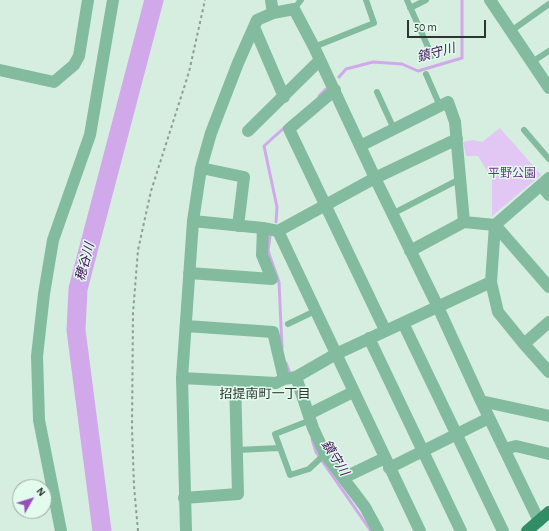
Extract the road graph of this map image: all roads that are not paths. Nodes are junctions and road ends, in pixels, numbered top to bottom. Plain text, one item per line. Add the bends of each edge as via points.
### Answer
1 (88, 0) edge
2 (113, 0) edge
3 (271, 0) edge
4 (366, 0) edge
5 (407, 0) edge
6 (426, 0) edge
7 (490, 0) edge
8 (298, 4) edge
9 (549, 4) edge
10 (410, 8) junction
11 (273, 13) junction
12 (254, 27) junction
13 (511, 31) junction
14 (314, 47) junction
15 (549, 51) edge
16 (432, 56) dead end
17 (320, 60) junction
18 (532, 62) junction
19 (0, 70) edge
20 (426, 74) dead end
21 (549, 88) edge
22 (335, 90) junction
23 (377, 92) dead end
24 (284, 97) junction
25 (440, 106) junction
26 (394, 129) junction
27 (524, 130) dead end
28 (248, 132) dead end
29 (457, 139) junction
30 (360, 146) junction
31 (549, 159) edge
32 (201, 168) junction
33 (375, 178) junction
34 (460, 179) junction
35 (545, 182) edge
36 (549, 195) edge
37 (325, 205) junction
38 (392, 214) junction
39 (193, 221) junction
40 (464, 222) junction
41 (495, 225) junction
42 (238, 226) junction
43 (263, 228) junction
44 (278, 231) junction
45 (410, 251) junction
46 (190, 273) junction
47 (491, 282) junction
48 (549, 287) edge
49 (438, 307) junction
50 (315, 311) junction
51 (549, 322) edge
52 (403, 323) junction
53 (288, 324) dead end
54 (186, 326) junction
55 (385, 330) junction
56 (369, 338) junction
57 (524, 344) junction
58 (336, 354) junction
59 (549, 372) edge
60 (182, 378) junction
61 (290, 378) junction
62 (236, 381) junction
63 (353, 392) junction
64 (481, 401) junction
65 (549, 416) edge
66 (489, 418) junction
67 (308, 419) junction
68 (457, 435) junction
69 (279, 448) junction
70 (504, 449) junction
71 (237, 450) junction
72 (423, 452) junction
73 (549, 454) edge
74 (322, 458) junction
75 (387, 463) junction
76 (343, 478) junction
77 (184, 498) junction
78 (549, 512) edge
79 (539, 521) junction
80 (61, 531) edge
81 (186, 531) edge
82 (378, 531) edge
83 (420, 531) edge
84 (461, 531) edge
85 (503, 531) edge
86 (527, 531) edge

1 - 19 street via 79,56 74,65 54,82
2 - 80 street via 90,135 53,240 37,356 39,420
3 - 11 street
4 - 14 lane via 374,23
5 - 10 lane
6 - 10 lane
7 - 13 street
8 - 11 street
8 - 14 street
9 - 13 lane
10 - 16 lane
11 - 12 street via 257,20
12 - 24 street
12 - 32 street via 214,126
13 - 18 street
14 - 17 street
15 - 18 lane
17 - 22 street
17 - 24 street
18 - 21 street
20 - 25 lane
22 - 30 street
22 - 37 street via 288,129
23 - 26 lane
24 - 28 street
25 - 26 street
25 - 29 street via 448,102 455,122
26 - 30 street
27 - 31 lane
29 - 33 street
29 - 34 street
30 - 33 street
32 - 39 street
32 - 42 street via 244,177
33 - 37 street
33 - 38 street
34 - 38 lane
34 - 40 street
35 - 36 street
35 - 41 street
37 - 44 street
37 - 55 street
38 - 45 street
39 - 42 street
39 - 46 street
40 - 41 street
40 - 45 street
41 - 47 street
41 - 48 street
42 - 43 street
43 - 44 street
43 - 46 street via 262,255 272,279
44 - 50 street
45 - 49 street
46 - 54 street
47 - 49 street
47 - 57 street via 498,312
49 - 52 street
49 - 64 street
50 - 53 lane
50 - 58 street
51 - 57 street
52 - 55 street
52 - 68 street
54 - 60 street
54 - 61 street via 273,332
55 - 56 street
56 - 58 street
56 - 72 street
57 - 59 street
58 - 61 street
58 - 63 street
60 - 62 street
60 - 77 street
61 - 62 street via 276,383
61 - 67 street
62 - 71 street
63 - 67 street
63 - 75 street
64 - 65 street
64 - 66 street
66 - 68 street
66 - 70 street
67 - 69 lane via 275,434
67 - 74 street
68 - 72 street
68 - 85 street
69 - 71 lane
69 - 74 lane via 290,475 309,469
70 - 73 street via 516,446
70 - 79 street
71 - 77 street via 238,494
72 - 75 street
72 - 84 street
74 - 76 street
75 - 76 street
75 - 83 street
76 - 82 street via 365,507
77 - 81 street
78 - 79 main road
79 - 86 main road

